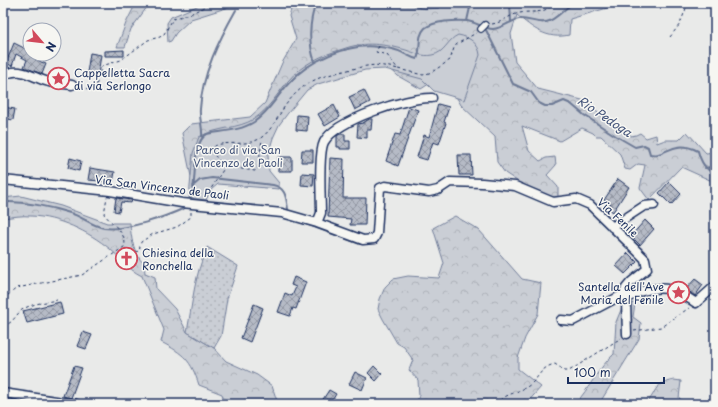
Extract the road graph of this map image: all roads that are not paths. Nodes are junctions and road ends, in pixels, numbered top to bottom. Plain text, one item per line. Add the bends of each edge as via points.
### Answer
1 (3, 76) edge
2 (72, 84) road end
3 (432, 98) dead end
4 (3, 180) edge
5 (380, 188) joint
6 (654, 205) dead end
7 (317, 223) junction
8 (612, 227) junction
9 (715, 286) edge
10 (626, 295) junction
11 (562, 320) dead end
12 (627, 334) road end
13 (3, 393) edge
14 (76, 404) edge

1 - 2 street via 19,71 49,82
3 - 7 street via 414,99 381,109 362,116 328,136 322,148 321,213
4 - 7 street, Via San Vincenzo de Paoli via 282,213
5 - 7 street, Via San Vincenzo de Paoli via 377,233 374,239 363,240
5 - 8 street, Via Fenile via 392,186 429,192 438,190 450,182 515,186 553,202 576,199 590,205
6 - 8 street via 644,206
8 - 10 street, Via Fenile via 645,259 647,269 626,288
9 - 10 street via 696,303 675,289
10 - 11 street via 573,321
10 - 12 street
13 - 14 street

